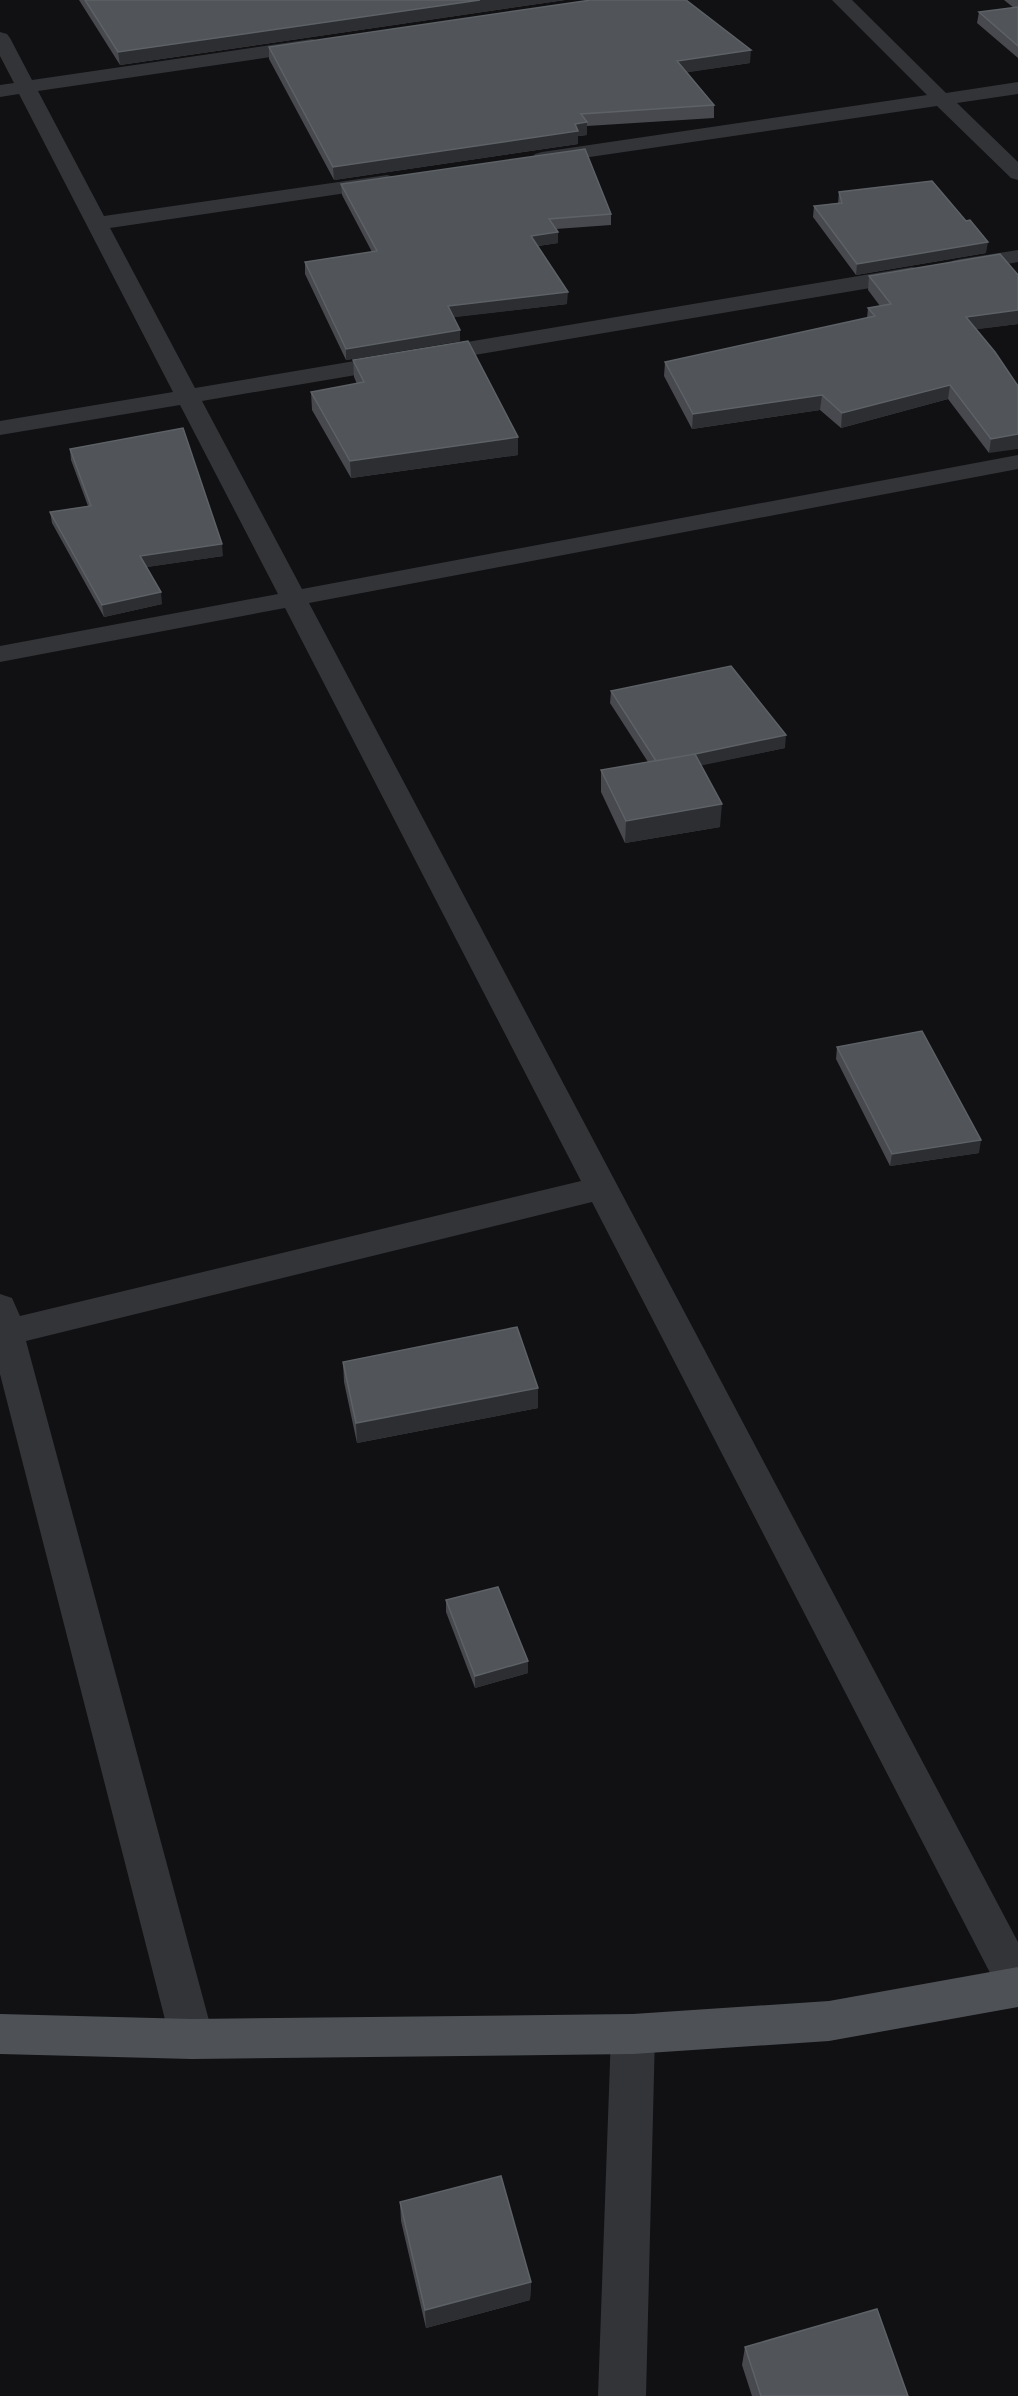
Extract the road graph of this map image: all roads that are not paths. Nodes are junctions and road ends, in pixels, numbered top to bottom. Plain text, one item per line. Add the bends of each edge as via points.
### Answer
1 (841, 0) edge
2 (0, 38) edge
3 (328, 43) edge
4 (1018, 88) edge
5 (13, 89) edge
6 (943, 100) junction
7 (520, 162) edge
8 (1018, 174) edge
9 (403, 179) edge
10 (97, 223) junction
11 (1018, 256) edge
12 (188, 396) junction
13 (0, 428) edge
14 (1018, 462) edge
15 (293, 599) junction
16 (0, 654) edge
17 (602, 1188) junction
18 (2, 1324) edge
19 (1018, 1985) edge
20 (0, 2034) edge
21 (633, 2034) junction
22 (192, 2039) junction
23 (622, 2396) edge

1 - 6 street
2 - 5 street
3 - 5 street
4 - 6 street
5 - 10 street
6 - 7 street
6 - 8 street
9 - 10 street
10 - 12 street
11 - 12 street
12 - 13 street
12 - 15 street
14 - 15 street
15 - 16 street
15 - 17 street
17 - 18 street
17 - 19 street
18 - 22 street
19 - 21 main road via 829,2021
20 - 22 main road
21 - 22 main road
21 - 23 street

